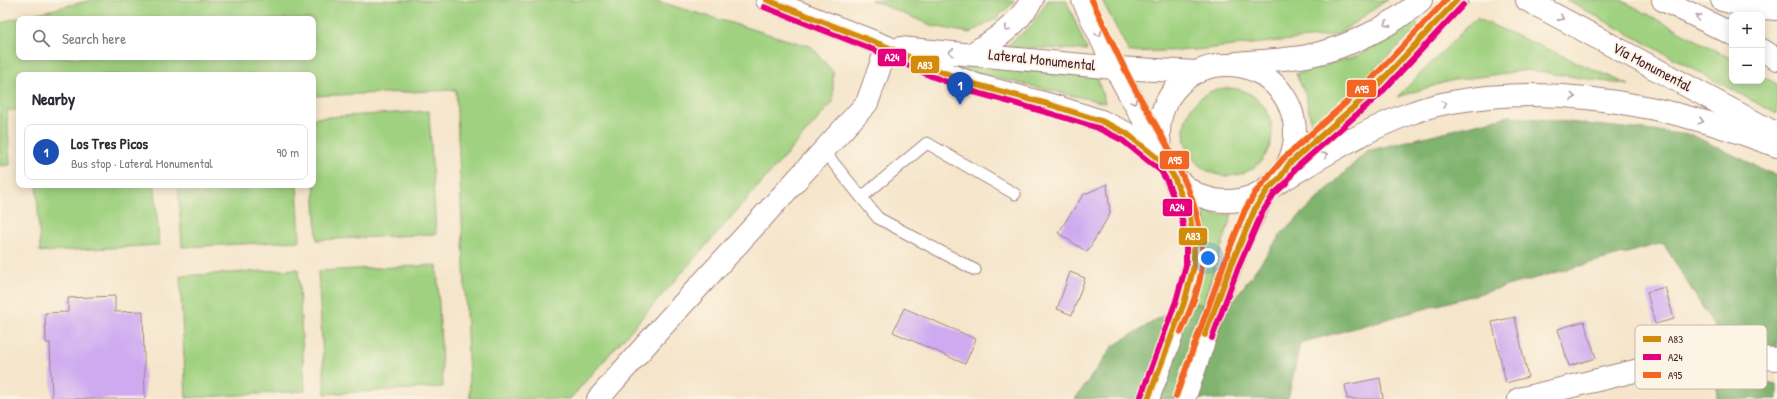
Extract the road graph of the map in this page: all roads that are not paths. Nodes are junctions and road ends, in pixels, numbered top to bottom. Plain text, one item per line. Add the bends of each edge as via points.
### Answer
1 (767, 0) edge
2 (1032, 0) edge
3 (1083, 0) edge
4 (1457, 0) edge
5 (1527, 0) edge
6 (1663, 0) edge
7 (1722, 0) edge
8 (1420, 1) edge
9 (1777, 9) edge
10 (1729, 33) edge
11 (887, 47) junction
12 (1765, 52) edge
13 (973, 53) junction
14 (1777, 58) edge
15 (1224, 65) junction
16 (1115, 68) junction
17 (1198, 72) junction
18 (1777, 134) edge
19 (1777, 146) edge
20 (824, 150) junction
21 (1289, 164) junction
22 (1167, 166) junction
23 (1268, 189) junction
24 (1015, 194) dead end
25 (862, 197) junction
26 (975, 270) dead end
27 (1767, 358) edge
28 (1777, 359) edge
29 (1635, 371) edge
30 (598, 399) edge
31 (1148, 399) edge
32 (1184, 399) edge
33 (1519, 399) edge

1 - 11 main road, Lateral Monumental
2 -> 13 main road via 1024,14 999,38
3 -> 16 main road
4 - 21 main road via 1374,89
5 -> 18 main road, Vía Monumental
10 -> 6 main road
7 - 9 main road via 1748,7
8 -> 15 main road via 1385,26 1348,45 1306,56
13 -> 11 main road, Lateral Monumental
11 - 20 main road via 867,103
11 - 22 main road, Lateral Monumental via 977,86 1101,121 1126,133
12 - 14 main road
13 - 16 main road, Lateral Monumental
15 - 17 main road
15 - 21 main road via 1248,68 1269,79 1285,96 1294,118 1296,141
16 - 17 main road, Lateral Monumental
16 -> 22 main road
17 - 22 main road via 1181,82 1169,97 1161,115 1158,134
23 -> 19 main road via 1377,127 1415,112 1455,101 1492,97 1548,95 1604,100 1658,110 1739,131
20 - 25 lane
20 - 30 main road
21 - 23 main road via 1280,178
22 - 23 main road via 1192,192 1213,200 1236,201
22 - 31 main road via 1190,217 1194,266 1184,303
23 - 32 main road via 1254,209 1231,265
24 - 25 lane via 927,143
25 - 26 lane via 878,218
27 - 28 main road
29 - 33 main road

